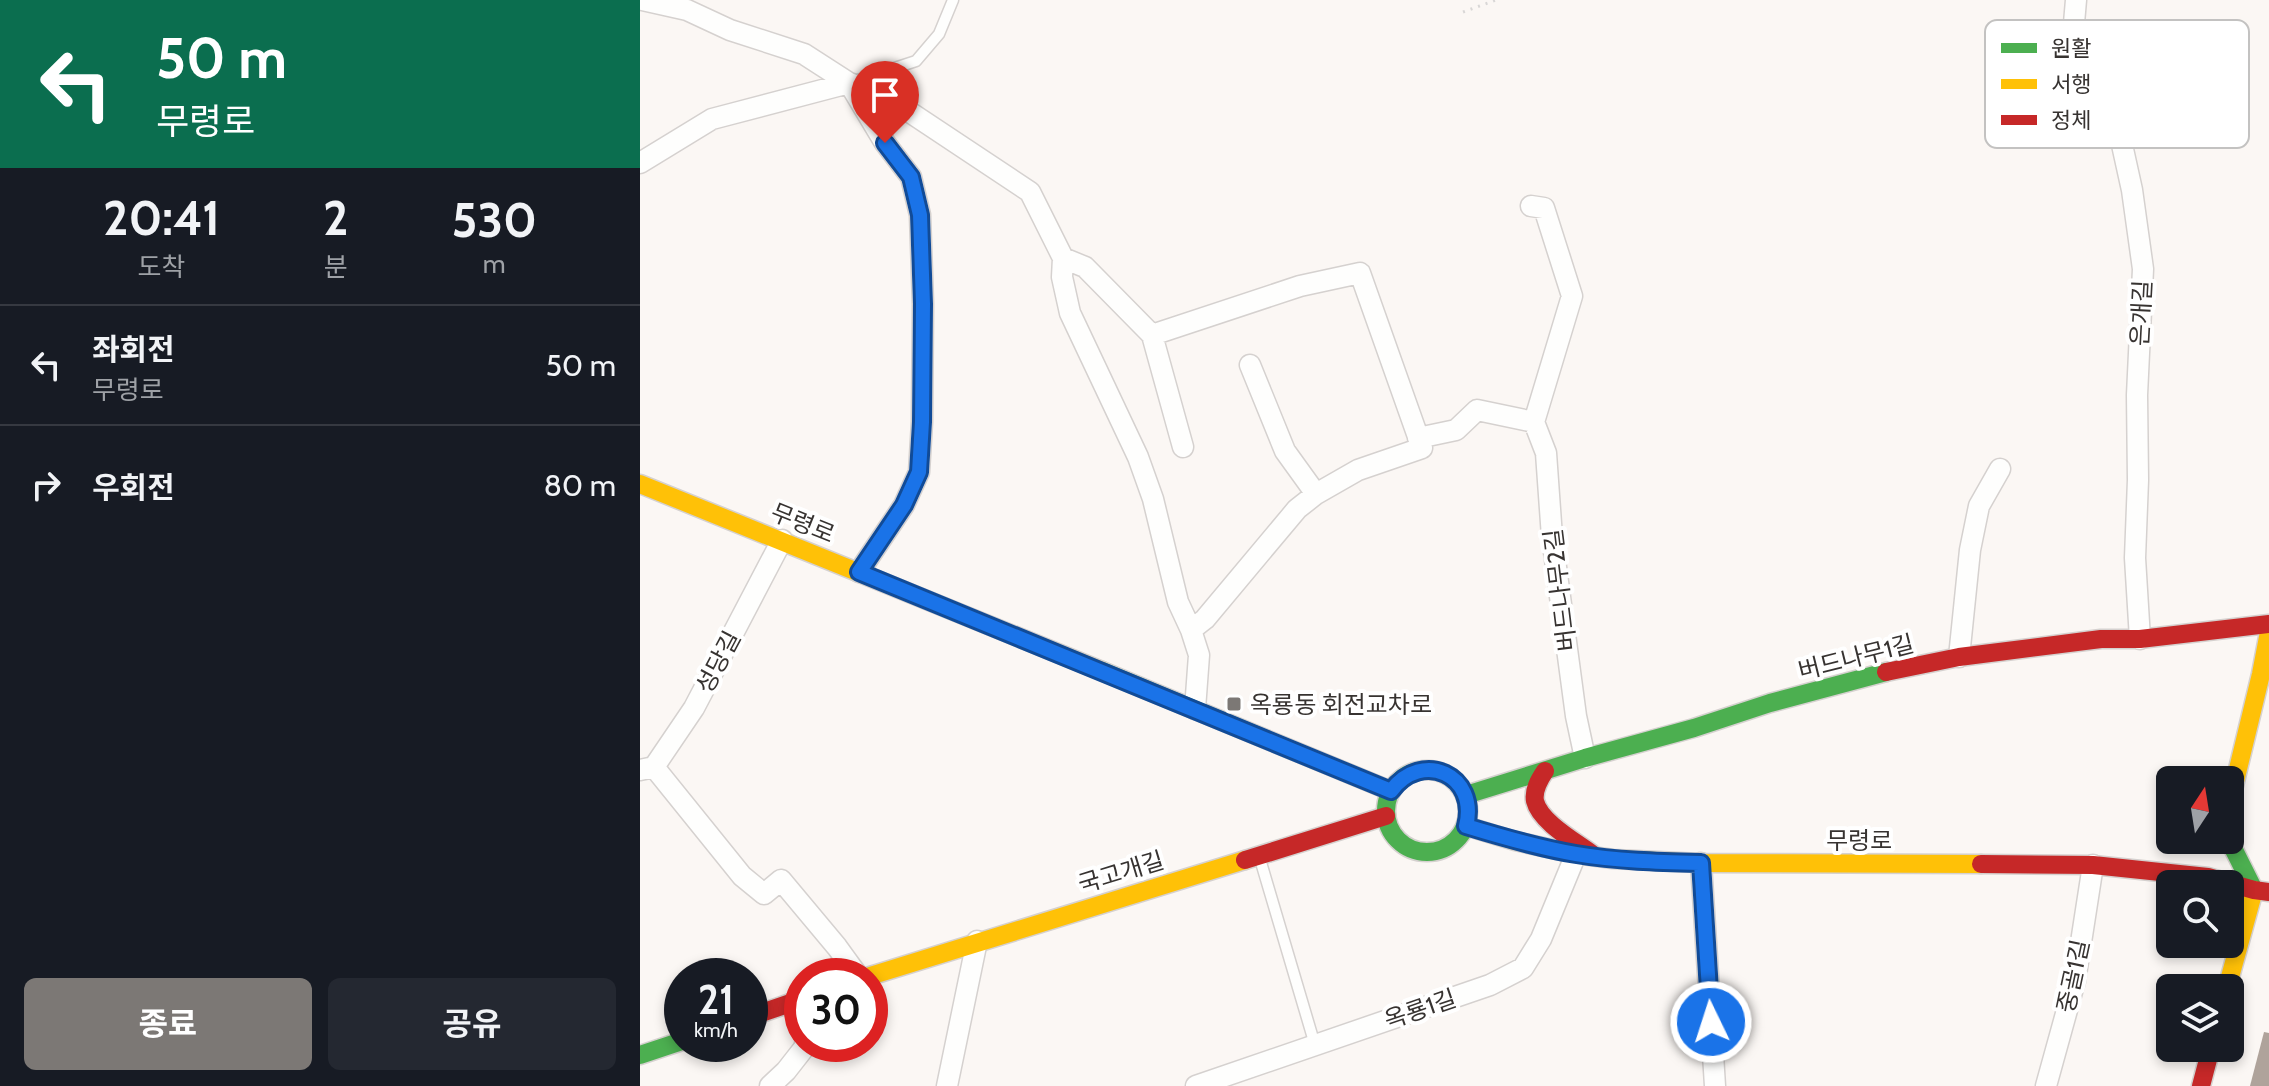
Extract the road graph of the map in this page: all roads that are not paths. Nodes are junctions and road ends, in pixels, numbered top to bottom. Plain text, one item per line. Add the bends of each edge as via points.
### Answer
1 (642, 0) edge
2 (953, 0) edge
3 (2076, 0) edge
4 (2074, 20) edge
5 (849, 83) junction
6 (2123, 148) edge
7 (640, 163) edge
8 (1531, 206) dead end
9 (1063, 258) junction
10 (1152, 335) junction
11 (1250, 365) dead end
12 (1534, 422) junction
13 (1418, 438) junction
14 (1183, 447) dead end
15 (2000, 469) dead end
16 (640, 484) edge
17 (1316, 494) junction
18 (782, 540) junction
19 (859, 572) junction
20 (2269, 624) edge
21 (1191, 630) junction
22 (2269, 632) edge
23 (2140, 639) junction
24 (1959, 657) junction
25 (2265, 674) edge
26 (1195, 709) junction
27 (1585, 758) junction
28 (2240, 766) edge
29 (647, 769) edge
30 (1545, 771) junction
31 (1391, 791) junction
32 (1466, 795) junction
33 (1386, 816) junction
34 (1466, 826) junction
35 (2238, 854) edge
36 (1259, 855) junction
37 (1586, 855) junction
38 (1701, 863) junction
39 (2093, 865) junction
40 (2262, 891) edge
41 (977, 941) junction
42 (845, 958) edge
43 (888, 970) edge
44 (2232, 974) edge
45 (1315, 1045) junction
46 (664, 1047) edge
47 (640, 1055) edge
48 (793, 1062) edge
49 (2207, 1062) edge
50 (770, 1086) edge
51 (947, 1086) edge
52 (1196, 1086) edge
53 (1715, 1086) edge
54 (2046, 1086) edge
55 (2201, 1086) edge

1 - 5 street via 687,10 804,54
2 - 5 lane via 939,34 916,61
3 - 4 street, 은개길
5 - 7 street via 712,119
5 - 9 street via 884,95 1030,192
5 - 19 street via 911,177 920,215 923,304 919,472 904,505
6 - 23 street, 은개길 via 2143,269 2135,558
8 - 12 street via 1544,208 1572,296
9 - 10 street via 1085,267
9 - 21 street via 1070,313 1138,457 1178,602
10 - 13 street via 1300,286 1360,273
10 - 14 street
11 - 17 street via 1285,451
12 - 13 street via 1477,410 1456,430
12 - 27 street, 버드나무2길 via 1546,453 1552,537
13 - 17 street via 1422,448 1358,470
15 - 24 street via 1979,506
16 - 18 main road, 무령로
17 - 21 street
18 - 19 main road, 무령로
18 - 29 street, 성당길 via 694,708
19 - 26 main road, 무령로
20 - 23 main road, 버드나무1길
21 - 26 street via 1199,655
22 - 25 main road
23 - 24 main road, 버드나무1길
24 - 27 main road, 버드나무1길 via 1770,703
25 - 28 main road
26 - 31 main road, 무령로
27 - 30 main road, 버드나무1길
29 - 42 street via 742,876 764,894 781,880
30 - 32 main road, 버드나무1길
30 - 37 main road via 1536,784 1535,803
31 - 32 main road via 1399,780 1423,769 1449,776
31 - 33 main road
32 - 34 main road
33 - 34 main road via 1398,840 1422,852 1449,847
33 - 36 main road, 국고개길
34 - 37 main road, 무령로
35 - 40 main road
36 - 41 main road, 국고개길
36 - 45 lane
37 - 38 main road, 무령로
37 - 45 street, 옥룡1길 via 1523,968 1490,985
38 - 39 main road, 무령로
38 - 53 street
39 - 40 main road, 무령로 via 2208,877
39 - 54 street, 중골1길 via 2075,981
40 - 44 main road
41 - 43 main road, 국고개길
41 - 51 street
45 - 52 street, 옥룡1길
46 - 47 main road
48 - 50 street
49 - 55 main road

